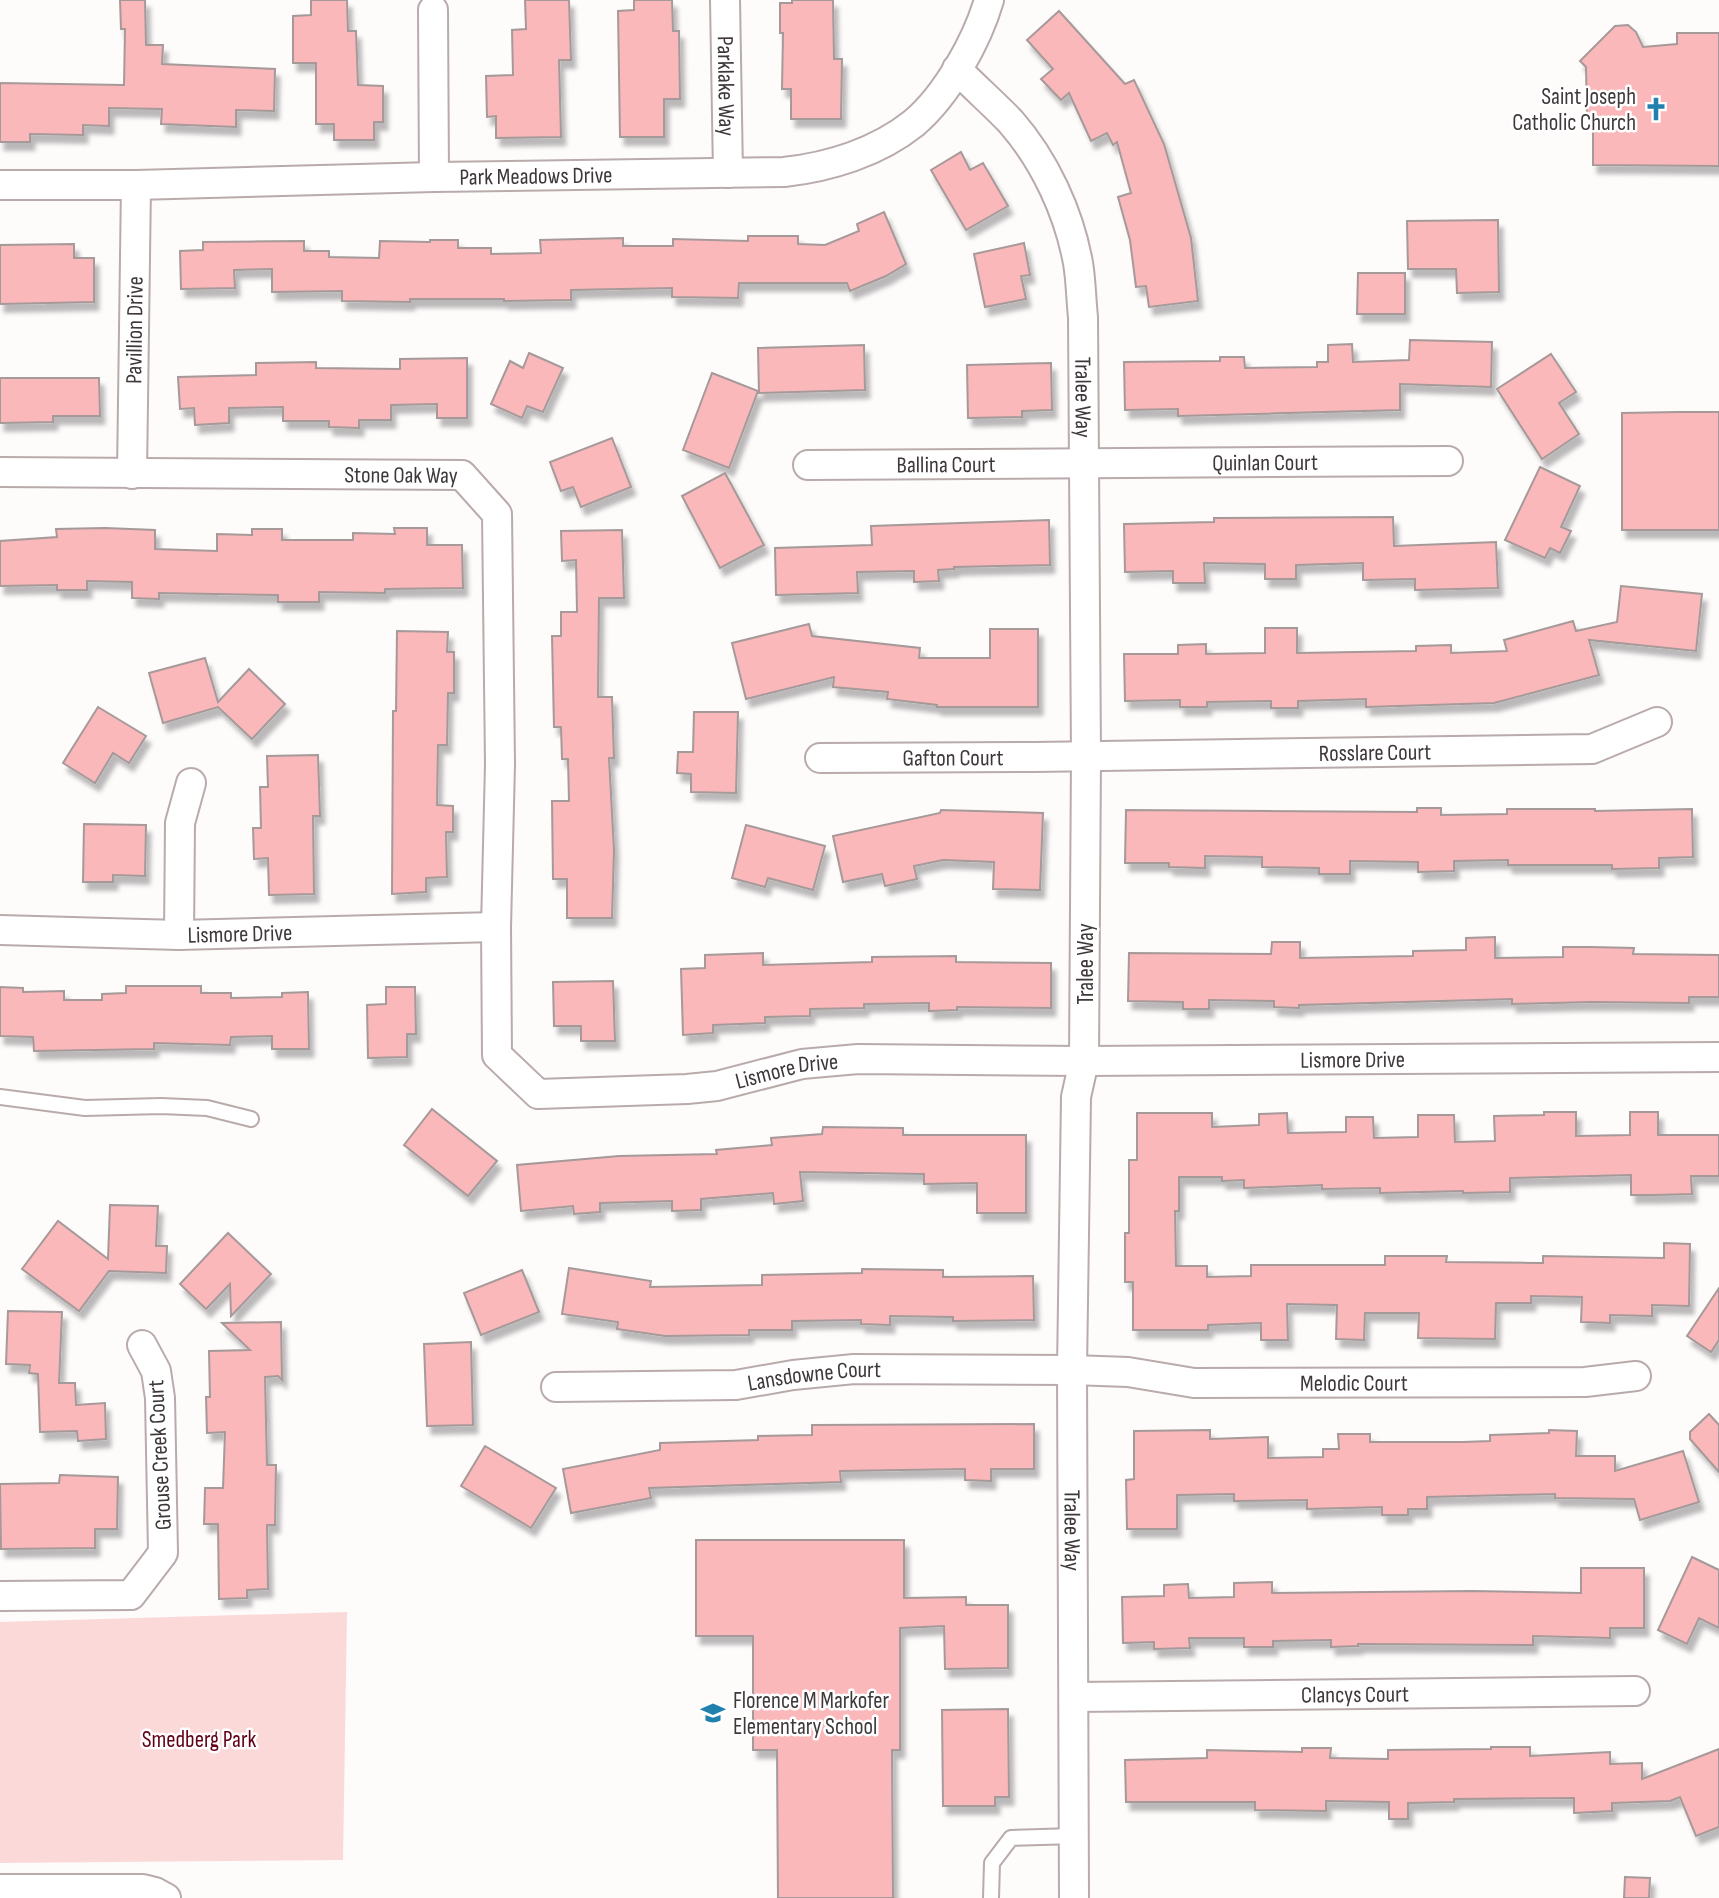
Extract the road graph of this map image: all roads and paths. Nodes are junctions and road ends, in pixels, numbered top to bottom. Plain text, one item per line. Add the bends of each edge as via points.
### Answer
1 (725, 0) edge
2 (989, 0) edge
3 (432, 10) dead end
4 (957, 69) junction
5 (728, 173) junction
6 (434, 177) junction
7 (0, 185) edge
8 (136, 185) junction
9 (1448, 461) dead end
10 (1083, 462) junction
11 (808, 465) dead end
12 (0, 472) edge
13 (132, 474) junction
14 (1657, 722) dead end
15 (1086, 756) junction
16 (820, 758) dead end
17 (191, 783) dead end
18 (496, 927) junction
19 (0, 930) edge
20 (179, 934) junction
21 (1719, 1057) edge
22 (1084, 1061) junction
23 (0, 1097) edge
24 (251, 1119) dead end
25 (142, 1345) dead end
26 (1072, 1370) junction
27 (1636, 1376) dead end
28 (556, 1387) dead end
29 (0, 1596) edge
30 (1635, 1691) dead end
31 (1075, 1697) junction
32 (1074, 1836) junction
33 (0, 1889) edge
34 (166, 1898) edge
35 (991, 1898) edge
36 (1074, 1898) edge

1 - 5 street, Parklake Way
2 - 4 street, Park Meadows Drive
3 - 6 street
4 - 5 street, Park Meadows Drive via 914,123 843,161 804,170
4 - 10 street, Tralee Way via 1012,123 1042,166 1068,226 1078,264 1083,317
5 - 6 street, Park Meadows Drive
6 - 8 street, Park Meadows Drive
7 - 8 street, Park Meadows Drive
8 - 13 street, Pavillion Drive
9 - 10 street, Quinlan Court
10 - 11 street, Ballina Court
10 - 15 street, Tralee Way
12 - 13 street, Stone Oak Way
13 - 18 street, Stone Oak Way via 462,475 497,514 500,764
14 - 15 street, Rosslare Court via 1592,749
15 - 16 street, Gafton Court
15 - 22 street, Tralee Way
17 - 20 street via 180,823
18 - 20 street, Lismore Drive
18 - 22 street, Lismore Drive via 497,1055 538,1094 707,1087 830,1060
19 - 20 street, Lismore Drive
21 - 22 street, Lismore Drive
22 - 26 street, Tralee Way via 1076,1097
23 - 24 lane via 85,1108 207,1108
25 - 29 street, Grouse Creek Court via 156,1371 160,1398 163,1553 131,1595
26 - 27 street, Melodic Court via 1128,1372 1194,1383 1585,1382
26 - 28 street, Lansdowne Court via 823,1370 736,1385
26 - 31 street, Tralee Way
30 - 31 street, Clancys Court
31 - 32 street, Tralee Way
32 - 35 lane via 1012,1838 992,1863
32 - 36 street, Tralee Way
33 - 34 street via 143,1889

